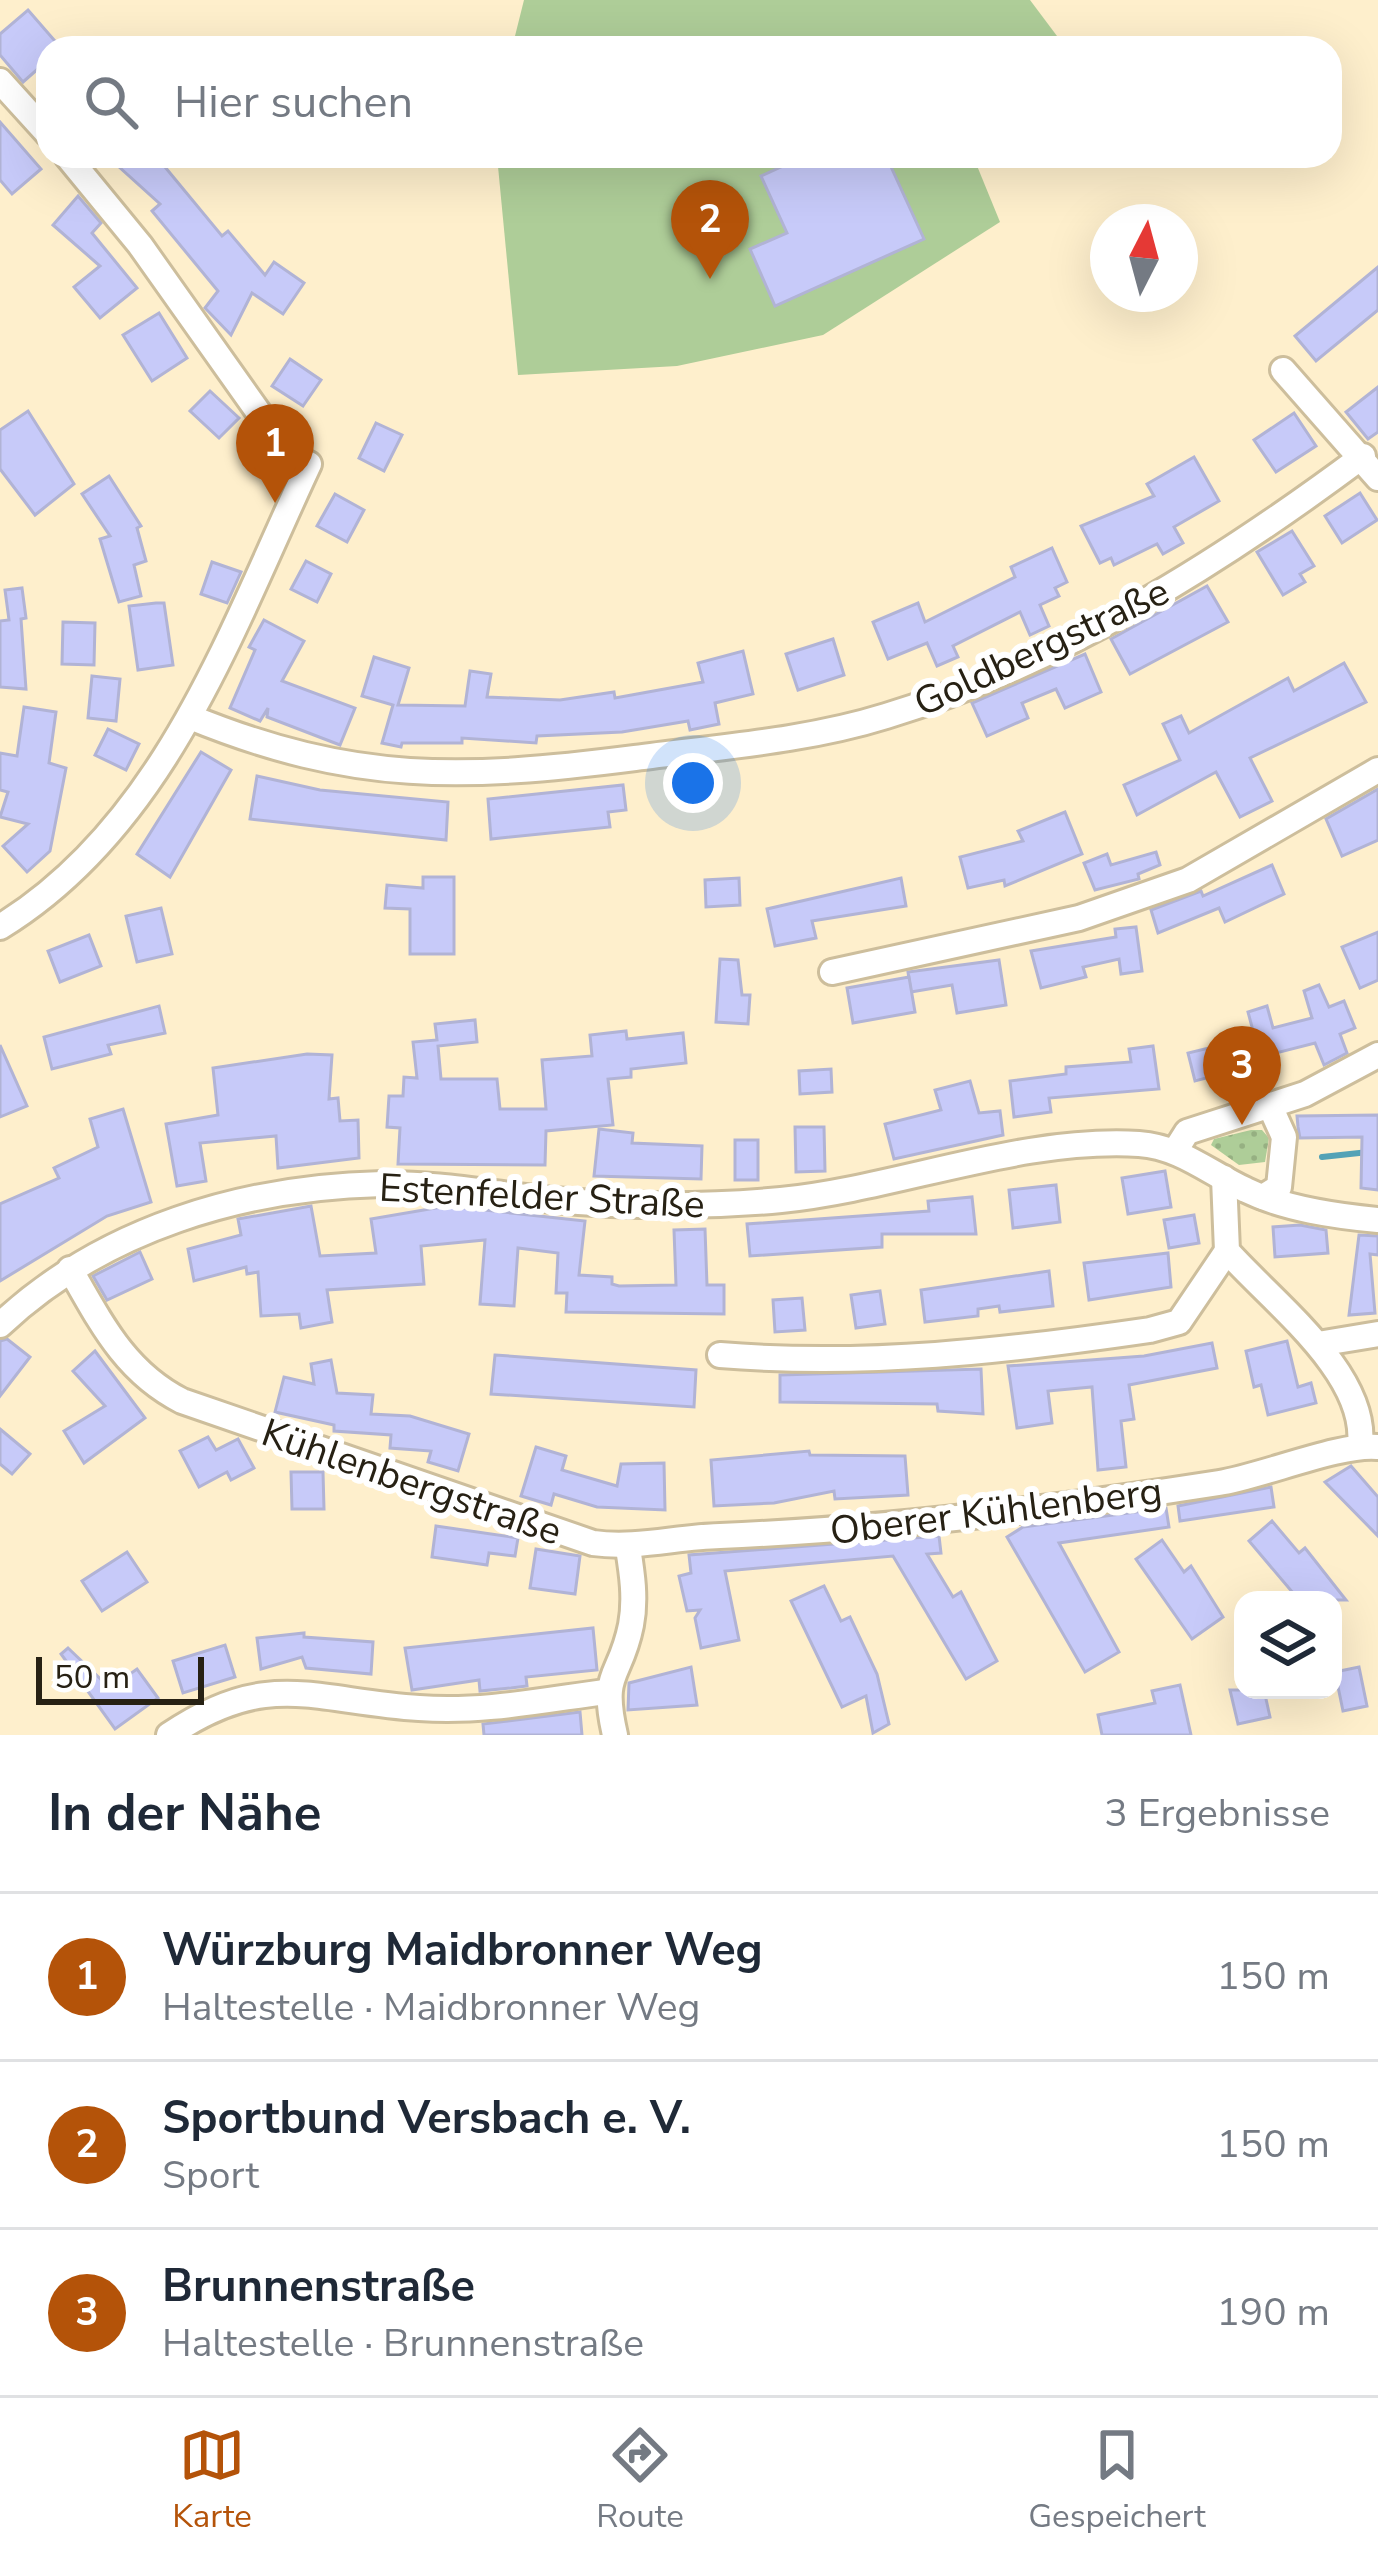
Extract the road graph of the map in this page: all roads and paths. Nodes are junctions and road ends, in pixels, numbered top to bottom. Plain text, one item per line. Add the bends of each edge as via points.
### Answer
1 (0, 81) edge
2 (36, 121) edge
3 (77, 168) edge
4 (1283, 370) dead end
5 (1363, 456) junction
6 (1378, 478) edge
7 (190, 717) junction
8 (1378, 770) edge
9 (0, 926) edge
10 (832, 972) dead end
11 (1378, 1055) edge
12 (1270, 1106) junction
13 (1175, 1151) junction
14 (1224, 1178) junction
15 (1263, 1197) junction
16 (1378, 1220) edge
17 (1227, 1251) junction
18 (70, 1269) junction
19 (2, 1317) edge
20 (1378, 1334) edge
21 (1318, 1344) junction
22 (720, 1355) dead end
23 (1369, 1446) edge
24 (628, 1548) junction
25 (605, 1692) junction
26 (169, 1735) edge
27 (615, 1735) edge

1 - 2 street
3 - 7 street via 288,454 309,464
4 - 5 street
5 - 6 street
5 - 7 street, Goldbergstraße via 1201,569 1093,631 942,698 824,731 581,765 412,775 309,759
7 - 9 street via 131,808 80,863
8 - 10 street via 1188,880 1078,918
11 - 12 street
12 - 13 street via 1187,1132
12 - 15 street via 1284,1137 1279,1186
13 - 14 street, Estenfelder Straße
13 - 18 street, Estenfelder Straße via 1088,1145 852,1189 697,1206 334,1187 172,1220
14 - 15 street, Estenfelder Straße
14 - 17 street
15 - 16 street, Estenfelder Straße
17 - 21 street, Oberer Kühlenberg
17 - 22 street via 1179,1322 1150,1330 972,1355
18 - 19 street, Estenfelder Straße
18 - 24 street, Kühlenbergstraße via 126,1362 182,1401 593,1543
20 - 21 street
21 - 23 street, Oberer Kühlenberg
23 - 24 street, Oberer Kühlenberg via 1273,1473 1044,1511
24 - 25 street via 631,1626
25 - 26 street via 418,1708 293,1690 220,1705
25 - 27 street

